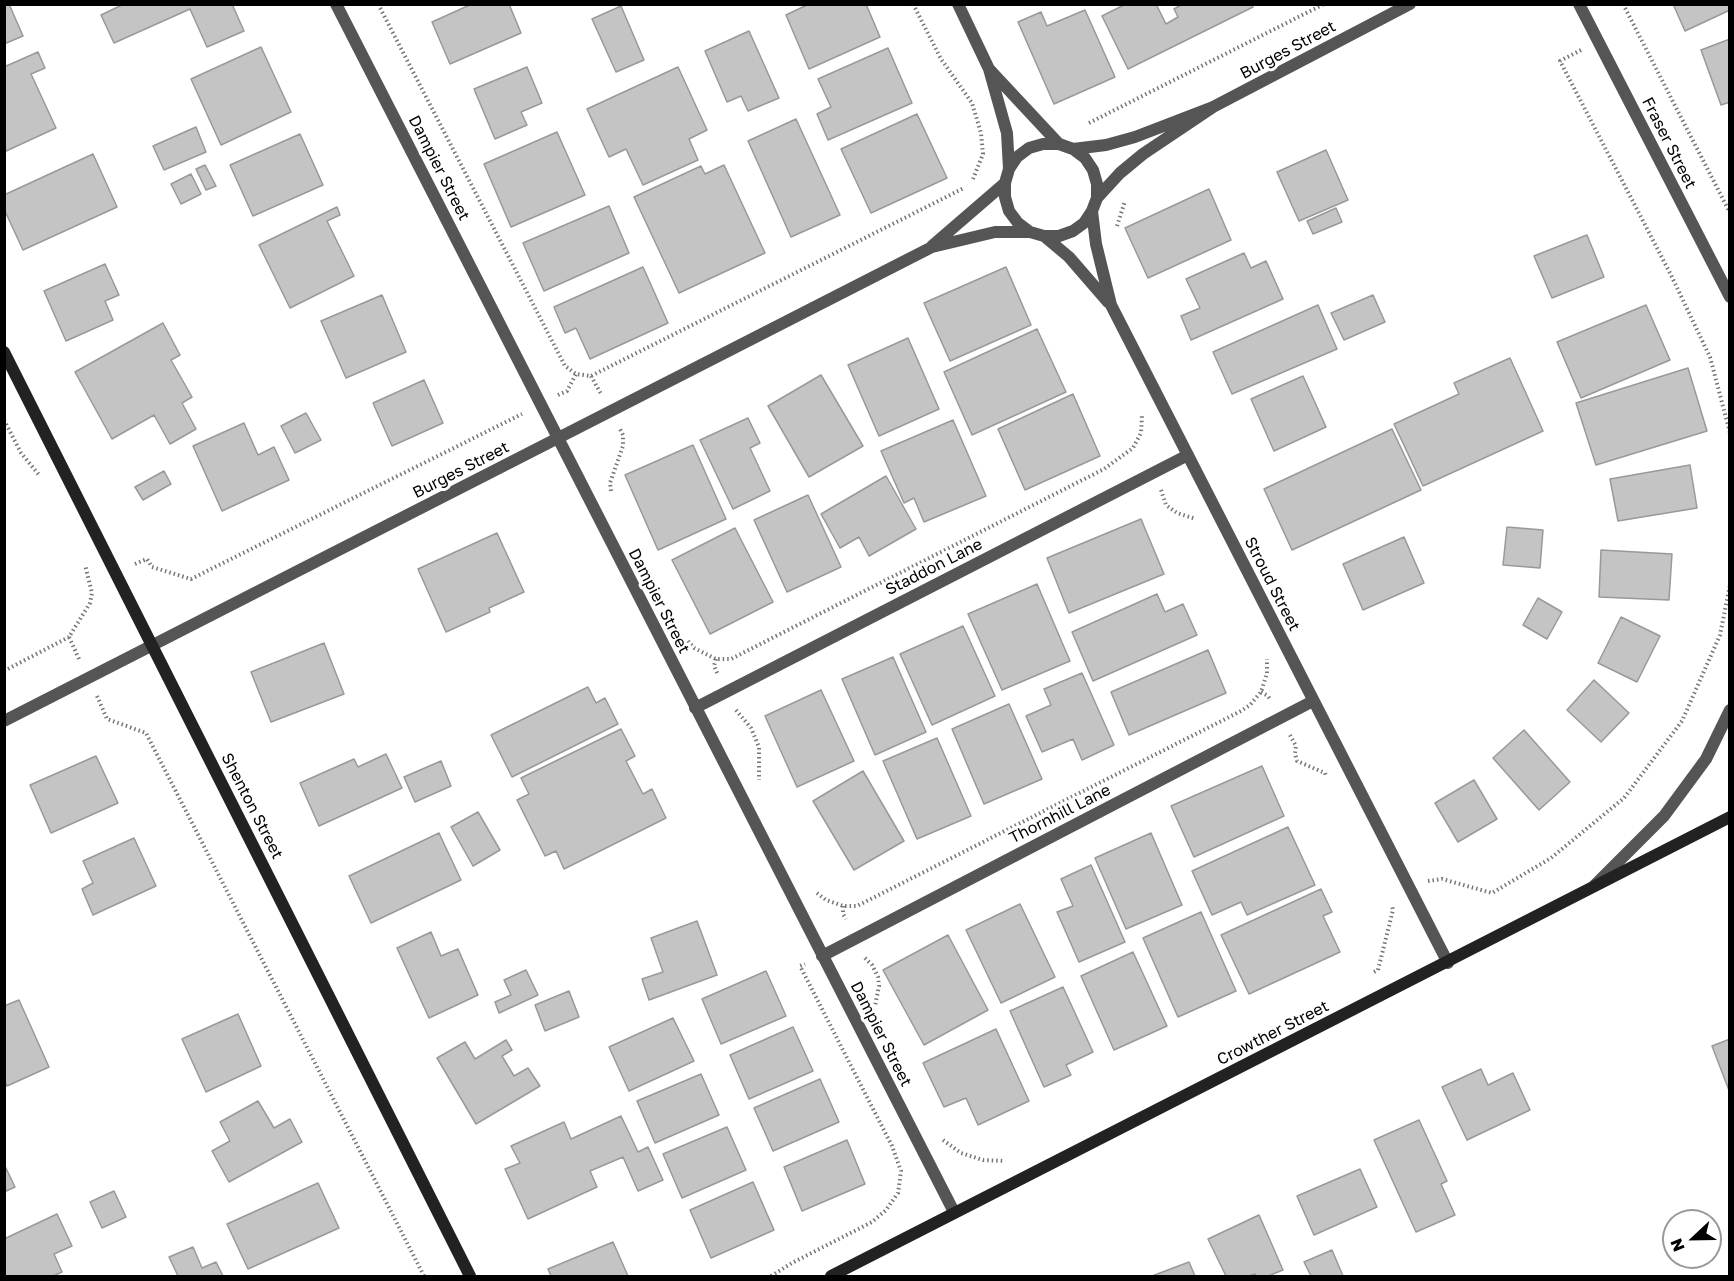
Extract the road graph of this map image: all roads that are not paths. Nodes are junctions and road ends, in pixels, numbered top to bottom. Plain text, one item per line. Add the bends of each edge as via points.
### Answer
1 (336, 4) edge
2 (958, 4) edge
3 (1410, 4) edge
4 (1579, 4) edge
5 (989, 69) junction
6 (1213, 107) junction
7 (1059, 144) junction
8 (1073, 149) junction
9 (1009, 169) junction
10 (1005, 183) junction
11 (1097, 198) junction
12 (1092, 211) junction
13 (1030, 232) junction
14 (1044, 236) junction
15 (932, 247) junction
16 (1730, 297) edge
17 (1111, 305) junction
18 (4, 352) edge
19 (558, 439) junction
20 (1188, 455) junction
21 (153, 646) junction
22 (1313, 701) junction
23 (695, 708) junction
24 (1730, 710) edge
25 (4, 721) edge
26 (1730, 817) edge
27 (1590, 890) junction
28 (822, 956) junction
29 (1448, 963) junction
30 (954, 1212) junction
31 (470, 1276) edge
32 (831, 1276) edge

1 - 19 street, Dampier Street
2 - 5 street
3 - 6 street, Burges Street
4 - 16 street, Fraser Street
5 - 7 street
5 - 9 street via 1007,133
6 - 8 street, Burges Street via 1106,145
6 - 11 street, Burges Street via 1143,154
7 - 8 street
7 - 9 street via 1029,148
8 - 11 street via 1093,171
9 - 10 street
10 - 13 street via 1009,211
10 - 15 street, Burges Street
11 - 12 street
12 - 14 street via 1073,231
12 - 17 street, Stroud Street
13 - 14 street
13 - 15 street, Burges Street via 995,232
14 - 17 street via 1069,257
15 - 19 street, Burges Street
17 - 20 street, Stroud Street
18 - 21 main road, Shenton Street
19 - 21 street, Burges Street
19 - 23 street, Dampier Street
20 - 22 street, Stroud Street
20 - 23 street, Staddon Lane
21 - 25 street, Burges Street
21 - 31 main road, Shenton Street
22 - 28 street, Thornhill Lane
22 - 29 street, Stroud Street
23 - 28 street, Dampier Street
24 - 27 street via 1706,759 1664,816
26 - 27 main road, Crowther Street
27 - 29 main road, Crowther Street
28 - 30 street, Dampier Street
29 - 30 main road, Crowther Street
30 - 32 main road, Crowther Street

